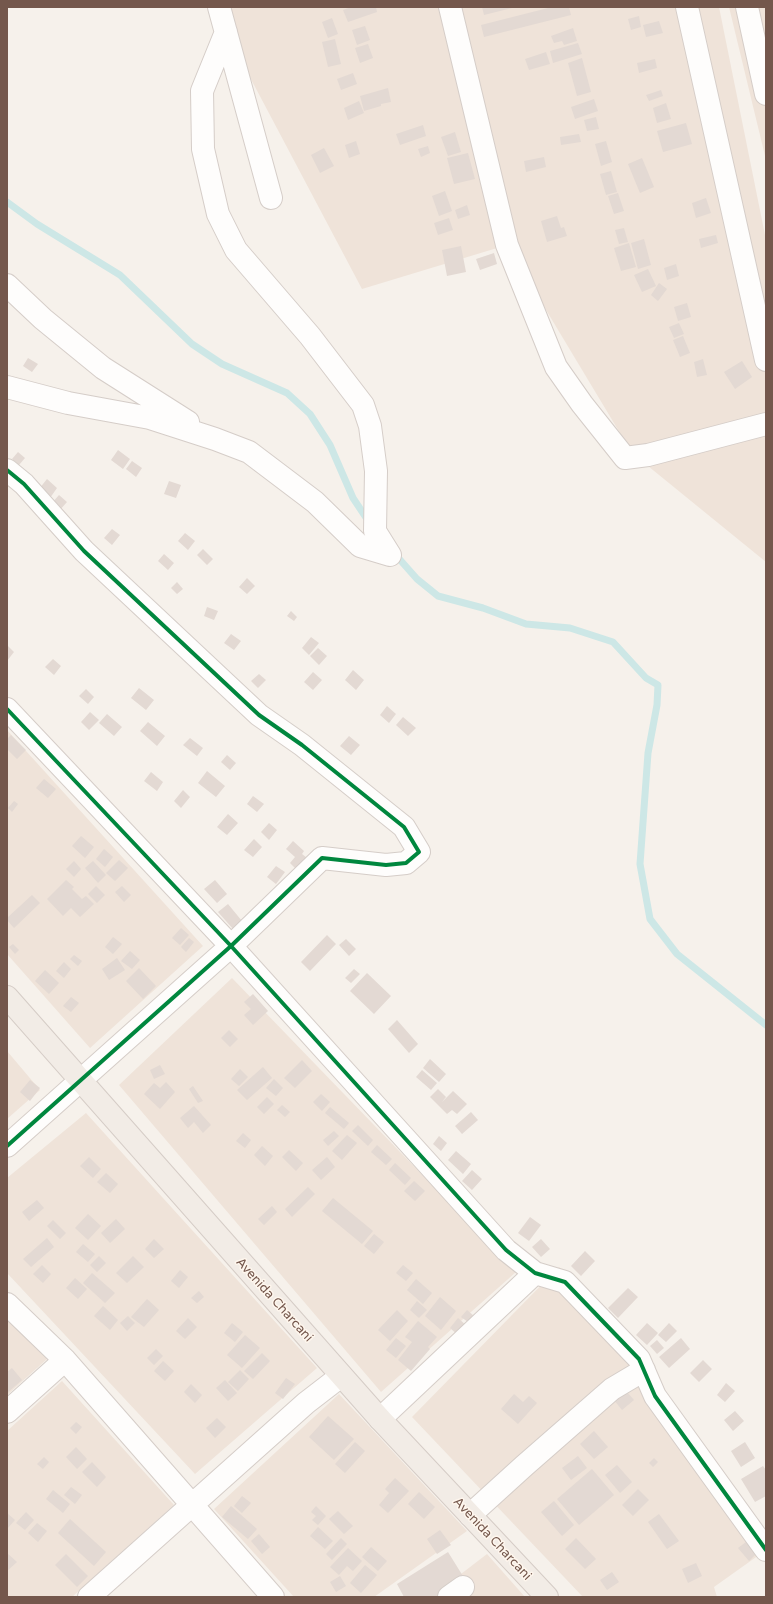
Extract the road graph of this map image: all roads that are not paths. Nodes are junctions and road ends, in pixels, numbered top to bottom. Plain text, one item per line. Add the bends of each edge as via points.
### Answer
1 (219, 7) edge
2 (450, 7) edge
3 (687, 7) edge
4 (747, 7) edge
5 (226, 32) junction
6 (766, 94) edge
7 (271, 198) dead end
8 (7, 285) edge
9 (766, 360) edge
10 (7, 387) edge
11 (766, 424) edge
12 (214, 439) junction
13 (7, 470) edge
14 (7, 709) edge
15 (231, 946) junction
16 (7, 997) edge
17 (80, 1081) junction
18 (7, 1146) edge
19 (535, 1273) junction
20 (7, 1304) edge
21 (65, 1360) junction
22 (644, 1370) junction
23 (341, 1376) junction
24 (7, 1412) edge
25 (380, 1419) junction
26 (192, 1504) junction
27 (470, 1515) junction
28 (766, 1550) edge
29 (89, 1597) edge
30 (273, 1597) edge
31 (547, 1597) edge

1 - 5 street
2 - 11 street via 508,244 556,367 582,404 625,458 648,455
3 - 9 street
4 - 6 street
5 - 7 street
5 - 12 street via 202,91 203,149 218,214 236,250 310,336 363,405 370,426 376,471 375,531 390,554 360,546 315,502 249,452
8 - 12 street via 103,368
10 - 12 street via 68,403 150,418
13 - 15 street via 24,484 84,551 259,715 302,745 404,827 419,852 406,863 386,865 322,858
14 - 15 street
15 - 17 street
15 - 19 street via 506,1250
16 - 17 main road, Avenida Charcani
17 - 18 street
17 - 23 main road, Avenida Charcani
19 - 22 street via 565,1282 639,1359
19 - 25 street
20 - 21 street
21 - 24 street
21 - 26 street
22 - 27 street via 612,1389
22 - 28 street via 654,1396
23 - 25 main road, Avenida Charcani
23 - 26 street
25 - 27 main road, Avenida Charcani
26 - 29 street
26 - 30 street
27 - 31 main road, Avenida Charcani

